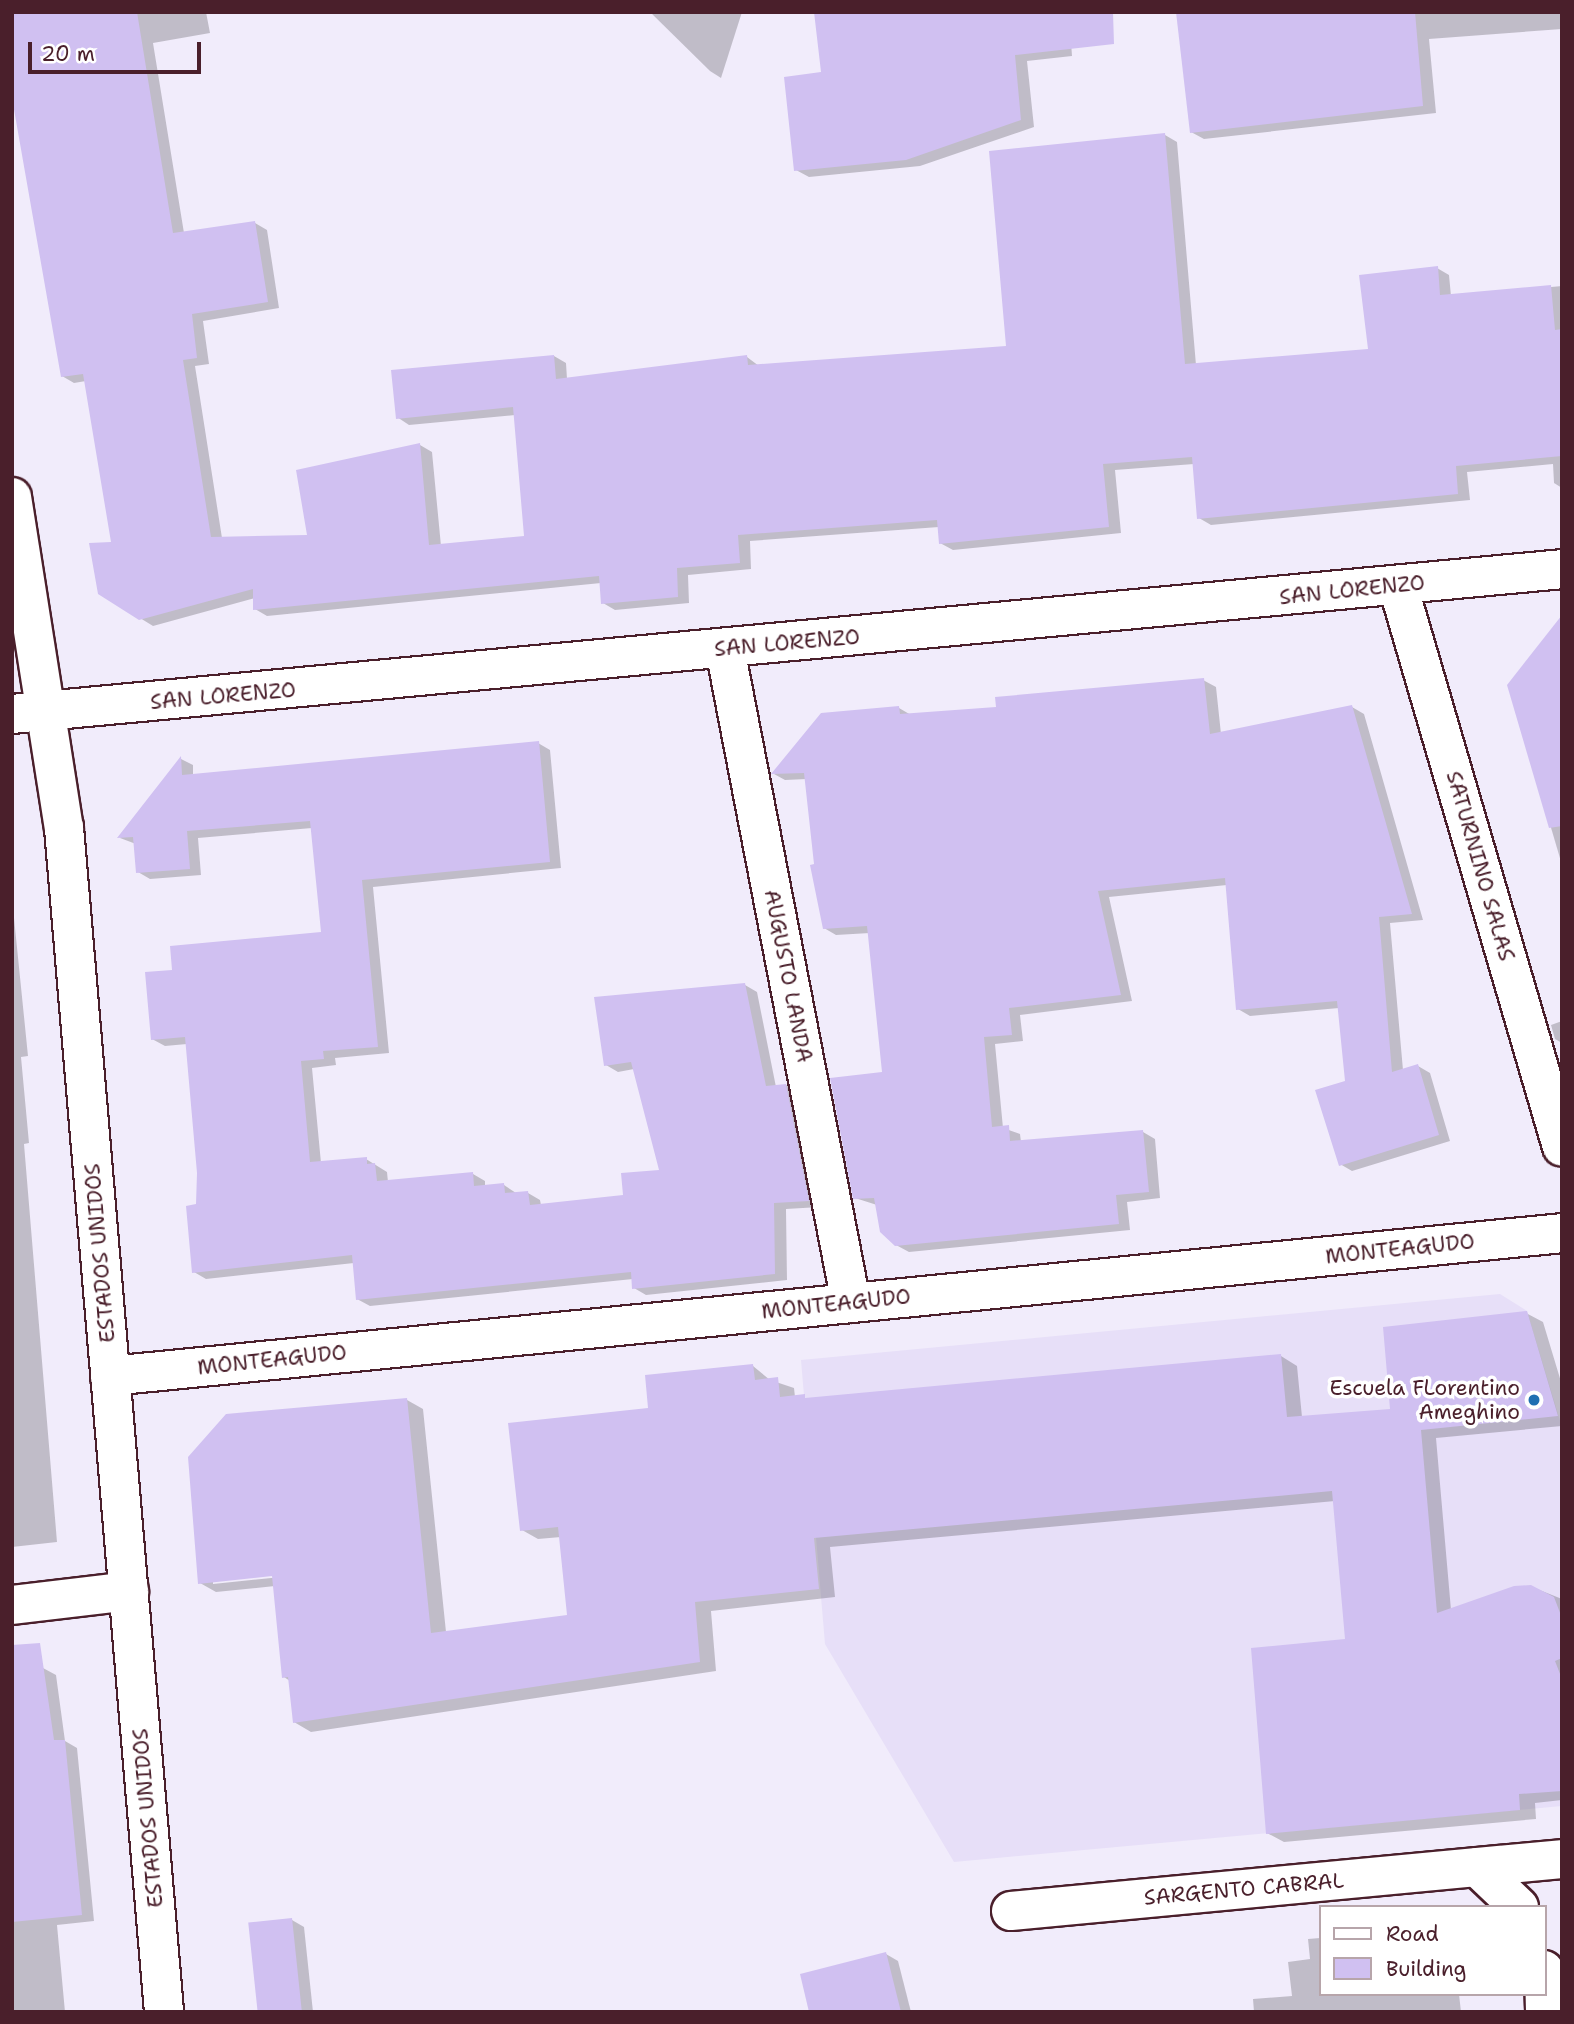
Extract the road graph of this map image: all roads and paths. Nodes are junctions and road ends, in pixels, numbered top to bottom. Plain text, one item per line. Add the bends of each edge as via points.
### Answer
1 (12, 497) edge
2 (1562, 569) edge
3 (1398, 586) junction
4 (725, 649) junction
5 (29, 713) edge
6 (1562, 1147) edge
7 (1562, 1233) edge
8 (851, 1303) junction
9 (110, 1376) junction
10 (129, 1591) junction
11 (12, 1605) edge
12 (1562, 1859) edge
13 (1477, 1867) junction
14 (1517, 1905) edge
15 (1011, 1911) dead end
16 (1562, 2007) edge
17 (164, 2012) edge
18 (1557, 2012) edge

1 - 5 street, ESTADOS UNIDOS
2 - 3 street, SAN LORENZO
3 - 4 street, SAN LORENZO
3 - 6 street, SATURNINO SALAS
4 - 5 street, SAN LORENZO
4 - 8 street, AUGUSTO LANDA
5 - 9 street, ESTADOS UNIDOS via 64,828
7 - 8 street, MONTEAGUDO
8 - 9 street, MONTEAGUDO
9 - 10 street, ESTADOS UNIDOS
10 - 11 street
10 - 17 street, ESTADOS UNIDOS
12 - 13 street, SARGENTO CABRAL
13 - 14 street
13 - 15 street, SARGENTO CABRAL
16 - 18 street

